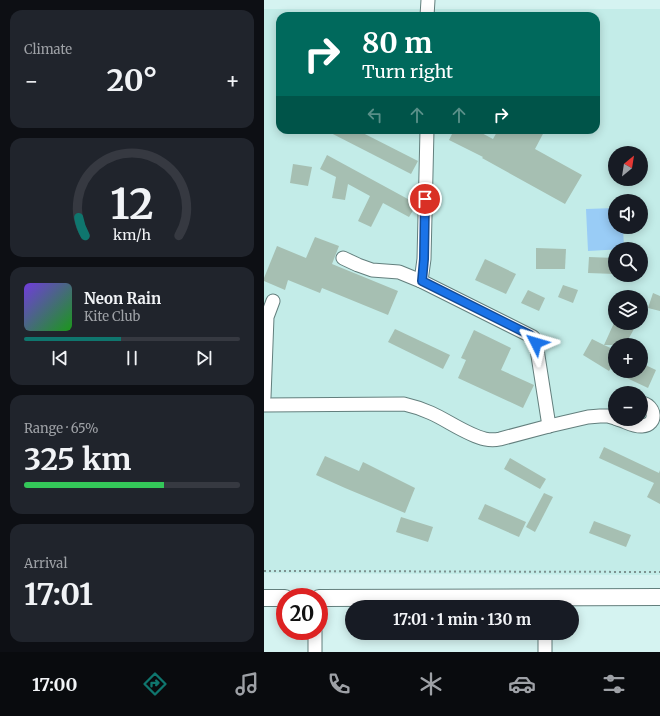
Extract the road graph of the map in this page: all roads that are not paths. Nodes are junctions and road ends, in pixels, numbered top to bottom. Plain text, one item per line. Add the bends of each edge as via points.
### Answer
1 (428, 0) edge
2 (427, 12) edge
3 (427, 134) edge
4 (343, 258) dead end
5 (422, 281) junction
6 (273, 302) dead end
7 (264, 397) edge
8 (264, 405) edge
9 (648, 405) edge
10 (608, 416) edge
11 (648, 424) edge
12 (549, 426) junction
13 (660, 597) edge
14 (264, 598) edge
15 (276, 598) edge
16 (328, 598) edge
17 (432, 600) edge
18 (579, 601) edge
19 (315, 640) edge
20 (545, 640) edge
21 (315, 652) edge
22 (545, 652) edge

1 - 2 street
3 - 5 street
4 - 5 street via 372,270 399,272
5 - 12 street via 533,337
6 - 7 street via 267,317
8 - 12 street via 404,404 431,412 474,435 492,440
9 - 11 street via 653,414
10 - 12 street via 594,416
13 - 18 main road
14 - 15 main road
16 - 17 main road
19 - 21 street
20 - 22 street

